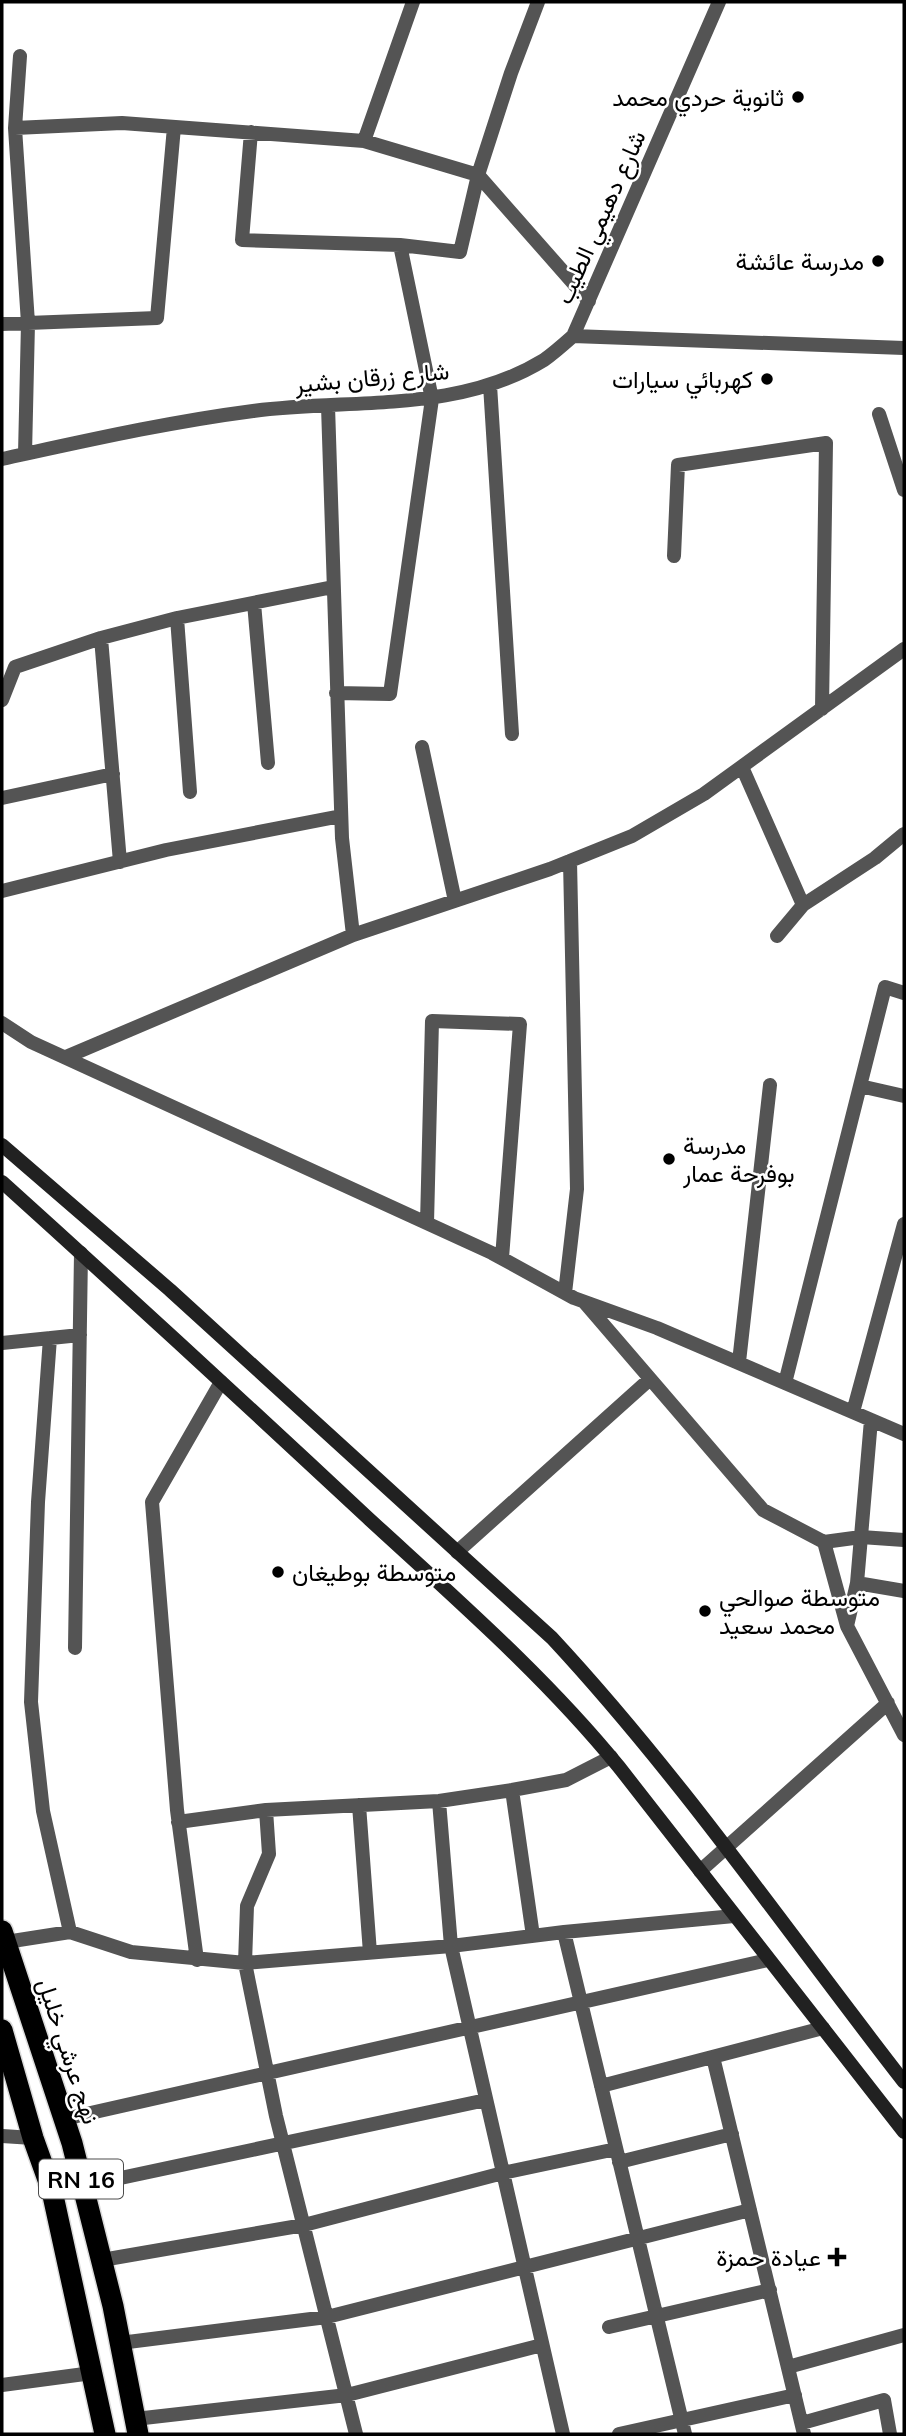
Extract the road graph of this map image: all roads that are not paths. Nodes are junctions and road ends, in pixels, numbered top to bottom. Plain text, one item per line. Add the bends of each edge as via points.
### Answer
1 (413, 2) edge
2 (538, 2) edge
3 (719, 2) edge
4 (20, 56) dead end
5 (174, 127) junction
6 (15, 128) junction
7 (251, 132) junction
8 (364, 141) junction
9 (478, 175) junction
10 (400, 245) junction
11 (589, 301) junction
12 (29, 323) junction
13 (2, 324) edge
14 (573, 336) junction
15 (904, 348) edge
16 (490, 385) junction
17 (432, 399) junction
18 (328, 406) junction
19 (879, 414) dead end
20 (25, 454) junction
21 (2, 459) edge
22 (904, 490) edge
23 (674, 556) dead end
24 (333, 587) junction
25 (254, 603) junction
26 (177, 618) junction
27 (102, 638) junction
28 (904, 649) edge
29 (337, 693) junction
30 (2, 701) edge
31 (822, 709) junction
32 (512, 734) dead end
33 (422, 747) dead end
34 (268, 763) dead end
35 (742, 767) junction
36 (113, 774) junction
37 (190, 792) dead end
38 (2, 798) edge
39 (341, 816) junction
40 (904, 834) edge
41 (570, 861) junction
42 (120, 862) junction
43 (2, 891) edge
44 (455, 901) junction
45 (803, 905) junction
46 (353, 935) junction
47 (777, 936) dead end
48 (904, 993) edge
49 (2, 1023) edge
50 (66, 1057) junction
51 (770, 1085) dead end
52 (860, 1086) junction
53 (904, 1096) edge
54 (2, 1145) edge
55 (2, 1182) edge
56 (427, 1223) junction
57 (904, 1224) edge
58 (81, 1253) junction
59 (502, 1258) junction
60 (565, 1293) junction
61 (584, 1302) junction
62 (80, 1335) junction
63 (50, 1338) junction
64 (2, 1343) edge
65 (739, 1362) junction
66 (650, 1379) junction
67 (221, 1382) junction
68 (785, 1383) junction
69 (853, 1412) junction
70 (871, 1420) junction
71 (904, 1434) edge
72 (861, 1537) junction
73 (904, 1540) edge
74 (824, 1542) junction
75 (457, 1552) junction
76 (857, 1583) junction
77 (904, 1591) edge
78 (848, 1626) junction
79 (75, 1648) dead end
80 (888, 1703) junction
81 (904, 1735) edge
82 (611, 1757) junction
83 (512, 1790) junction
84 (439, 1801) junction
85 (359, 1805) junction
86 (266, 1810) junction
87 (178, 1822) junction
88 (727, 1848) junction
89 (700, 1871) junction
90 (734, 1916) junction
91 (70, 1931) junction
92 (564, 1932) junction
93 (4, 1936) edge
94 (533, 1936) junction
95 (451, 1946) junction
96 (370, 1953) junction
97 (197, 1960) junction
98 (768, 1960) junction
99 (244, 1963) junction
100 (581, 2002) junction
101 (469, 2027) junction
102 (823, 2028) junction
103 (2, 2030) edge
104 (713, 2057) junction
105 (268, 2073) junction
106 (904, 2082) edge
107 (601, 2086) junction
108 (486, 2101) junction
109 (64, 2119) junction
110 (904, 2132) edge
111 (732, 2134) junction
112 (2, 2136) edge
113 (33, 2138) junction
114 (284, 2145) junction
115 (618, 2156) junction
116 (503, 2173) junction
117 (83, 2186) junction
118 (750, 2210) junction
119 (304, 2225) junction
120 (638, 2238) junction
121 (102, 2260) junction
122 (524, 2268) junction
123 (770, 2290) junction
124 (327, 2317) junction
125 (657, 2318) junction
126 (609, 2327) dead end
127 (904, 2335) edge
128 (120, 2343) junction
129 (542, 2345) junction
130 (789, 2367) junction
131 (92, 2373) junction
132 (2, 2385) edge
133 (346, 2395) junction
134 (795, 2395) junction
135 (136, 2426) edge
136 (683, 2428) edge
137 (803, 2429) edge
138 (105, 2434) edge
139 (356, 2434) edge
140 (563, 2434) edge
141 (619, 2434) edge
142 (891, 2434) edge

1 - 8 street
2 - 9 street
3 - 11 street, شارع دهيمي الطيب
4 - 6 street
5 - 6 street via 122,123
5 - 7 street
5 - 12 street via 157,318
6 - 12 street
7 - 8 street
7 - 10 street via 242,240
8 - 9 street
9 - 10 street via 460,252
9 - 11 street
10 - 17 street
11 - 14 street, شارع دهيمي الطيب
12 - 13 street
12 - 20 street
14 - 15 street
14 - 16 street, شارع زرقان بشير via 545,359
16 - 17 street, شارع زرقان بشير
16 - 32 street
17 - 18 street, شارع زرقان بشير
17 - 29 street via 390,694
18 - 20 street, شارع زرقان بشير via 257,410 177,422
18 - 24 street
19 - 22 street
20 - 21 street, شارع زرقان بشير
23 - 31 street via 678,465 826,443
24 - 25 street
24 - 29 street
25 - 26 street
25 - 34 street
26 - 27 street
26 - 37 street
27 - 30 street via 15,667
27 - 36 street
28 - 31 street
29 - 39 street
31 - 35 street
33 - 44 street
35 - 41 street via 632,836
35 - 45 street
36 - 38 street
36 - 42 street
39 - 42 street
39 - 46 street
40 - 45 street
41 - 44 street
41 - 60 street via 578,1189
42 - 43 street
44 - 46 street
45 - 47 street
46 - 50 street
48 - 52 street via 885,987
49 - 50 street
50 - 56 street
51 - 65 street
52 - 53 street
52 - 68 street
54 - 75 street via 170,1290
55 - 58 street
56 - 59 street
56 - 59 street via 432,1021 520,1024
57 - 69 street
58 - 62 street
58 - 67 street
59 - 60 street
60 - 61 street
61 - 65 street
61 - 66 street
62 - 63 street
62 - 79 street
63 - 64 street
63 - 91 street via 31,1702 43,1811
65 - 68 street
66 - 74 street via 763,1510
66 - 75 street
67 - 82 street via 473,1615
67 - 87 street via 152,1502
68 - 69 street
69 - 70 street
70 - 71 street
70 - 72 street
72 - 73 street
72 - 74 street
72 - 76 street
74 - 78 street
75 - 88 street via 552,1638 602,1692
76 - 77 street
76 - 78 street
78 - 80 street
80 - 81 street
80 - 88 street
82 - 83 street via 566,1780
82 - 89 street
83 - 84 street
83 - 94 street
84 - 85 street
84 - 95 street
85 - 86 street
85 - 96 street
86 - 87 street
86 - 99 street via 269,1854 247,1906
87 - 97 street
88 - 89 street
88 - 106 street
89 - 90 street
90 - 92 street
90 - 98 street
91 - 93 street
91 - 97 street via 131,1952
92 - 94 street
92 - 100 street
93 - 109 highway, نهج عرشي خليل / RN 16
94 - 95 street
95 - 96 street
95 - 101 street
96 - 99 street
97 - 99 street
98 - 100 street
98 - 102 street
99 - 105 street
100 - 101 street
100 - 107 street
101 - 105 street
101 - 108 street
102 - 104 street
102 - 110 street
103 - 113 highway, RN 16
104 - 107 street
104 - 111 street
105 - 109 street
105 - 114 street
107 - 115 street
108 - 114 street
108 - 116 street
109 - 117 highway, نهج عرشي خليل / RN 16
111 - 115 street
111 - 118 street
112 - 113 street
113 - 131 highway, RN 16 via 51,2191
114 - 117 street
114 - 119 street
115 - 116 street
115 - 120 street
116 - 119 street
116 - 122 street
117 - 121 highway, نهج عرشي خليل / RN 16
118 - 120 street
118 - 123 street
119 - 121 street
119 - 124 street
120 - 122 street
120 - 125 street
121 - 128 highway, نهج عرشي خليل / RN 16
122 - 124 street
122 - 129 street
123 - 125 street
123 - 130 street
124 - 128 street
124 - 133 street
125 - 126 street
125 - 136 street
127 - 130 street
128 - 135 highway, نهج عرشي خليل / RN 16
129 - 133 street
129 - 140 street
130 - 134 street
131 - 132 street
131 - 138 highway, RN 16
133 - 135 street
133 - 139 street
134 - 136 street
134 - 137 street
136 - 141 street
137 - 142 street via 884,2400

